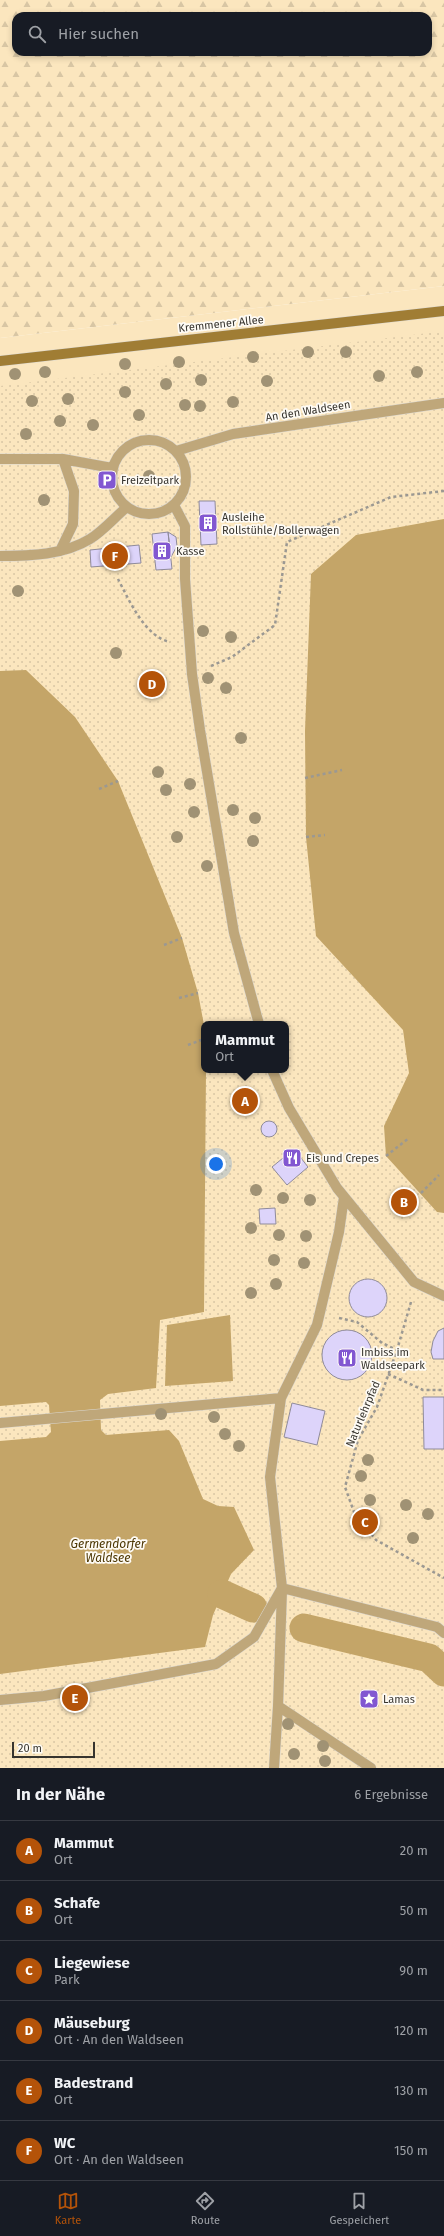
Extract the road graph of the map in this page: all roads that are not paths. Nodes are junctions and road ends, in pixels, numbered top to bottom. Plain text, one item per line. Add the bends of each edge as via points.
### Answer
1 (444, 311) edge
2 (0, 361) edge
3 (444, 403) edge
4 (176, 451) junction
5 (0, 459) edge
6 (63, 460) junction
7 (112, 468) junction
8 (174, 505) junction
9 (127, 507) junction
10 (60, 551) junction
11 (0, 556) edge
12 (258, 1021) edge
13 (273, 1073) edge
14 (344, 1197) junction
15 (444, 1296) edge
16 (281, 1398) junction
17 (0, 1423) edge
18 (282, 1588) junction
19 (444, 1633) edge
20 (0, 1700) edge
21 (278, 1706) junction
22 (274, 1768) edge
23 (371, 1768) edge

1 - 2 main road, Kremmener Allee
3 - 4 street, An den Waldseen via 234,434
4 - 7 street via 163,442 147,439 132,443 120,454
4 - 8 street via 184,464 186,478 182,493
5 - 6 street
6 - 7 street
6 - 10 street via 74,491 73,524
7 - 9 street via 112,482 117,496
8 - 9 street via 150,514
8 - 12 street via 185,526 184,579 192,674 234,933
9 - 10 street via 90,539
10 - 11 street
13 - 14 street via 311,1148
14 - 15 street via 416,1284
14 - 16 street via 339,1232 317,1325
16 - 17 street
16 - 18 street via 270,1478
18 - 19 street via 437,1627
18 - 20 street via 254,1637 216,1664 44,1696
18 - 21 street
21 - 22 street
21 - 23 street

